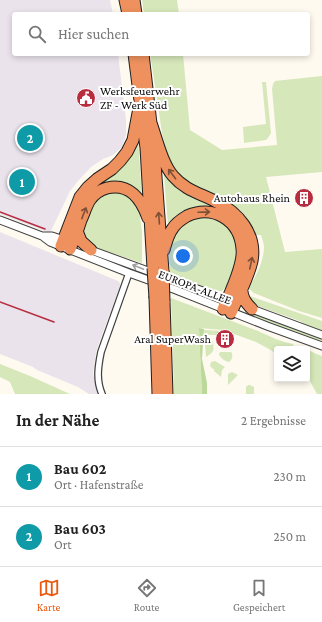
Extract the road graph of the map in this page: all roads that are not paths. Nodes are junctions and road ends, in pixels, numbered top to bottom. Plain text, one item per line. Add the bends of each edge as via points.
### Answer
1 (125, 0) edge
2 (134, 0) edge
3 (128, 12) edge
4 (136, 12) edge
5 (134, 56) edge
6 (142, 56) edge
7 (140, 98) junction
8 (151, 123) junction
9 (0, 220) edge
10 (151, 226) junction
11 (77, 231) junction
12 (66, 244) junction
13 (91, 250) junction
14 (162, 257) junction
15 (158, 269) junction
16 (129, 273) junction
17 (242, 287) junction
18 (159, 300) junction
19 (229, 306) junction
20 (252, 309) junction
21 (322, 335) edge
22 (322, 346) edge
23 (102, 394) edge
24 (158, 394) edge
25 (167, 394) edge

1 - 3 highway
2 - 4 highway
5 - 7 highway
6 - 8 highway
7 - 10 highway
7 - 12 highway via 133,140 127,152 80,197
14 -> 8 highway
17 -> 8 highway via 252,255 251,239 245,226 223,205 184,187 172,175 165,164
9 - 12 street via 42,236 52,236
11 -> 10 highway via 90,200 103,189 116,187 135,195 146,211
10 - 15 highway
11 - 12 highway
11 - 13 highway via 80,241
12 - 13 street, EUROPA-ALLEE
12 - 16 street, EUROPA-ALLEE
19 -> 13 street, EUROPA-ALLEE
14 - 15 highway
14 -> 19 highway via 166,240 173,227 184,218 202,212 215,213 229,221 240,238 243,254
15 - 18 highway, bridge
16 - 19 street, EUROPA-ALLEE
16 - 23 street via 98,365
17 - 19 highway
17 - 20 highway via 246,303
18 - 24 highway
18 - 25 highway
19 - 20 street, EUROPA-ALLEE
19 - 22 street, EUROPA-ALLEE
20 - 21 street, EUROPA-ALLEE

